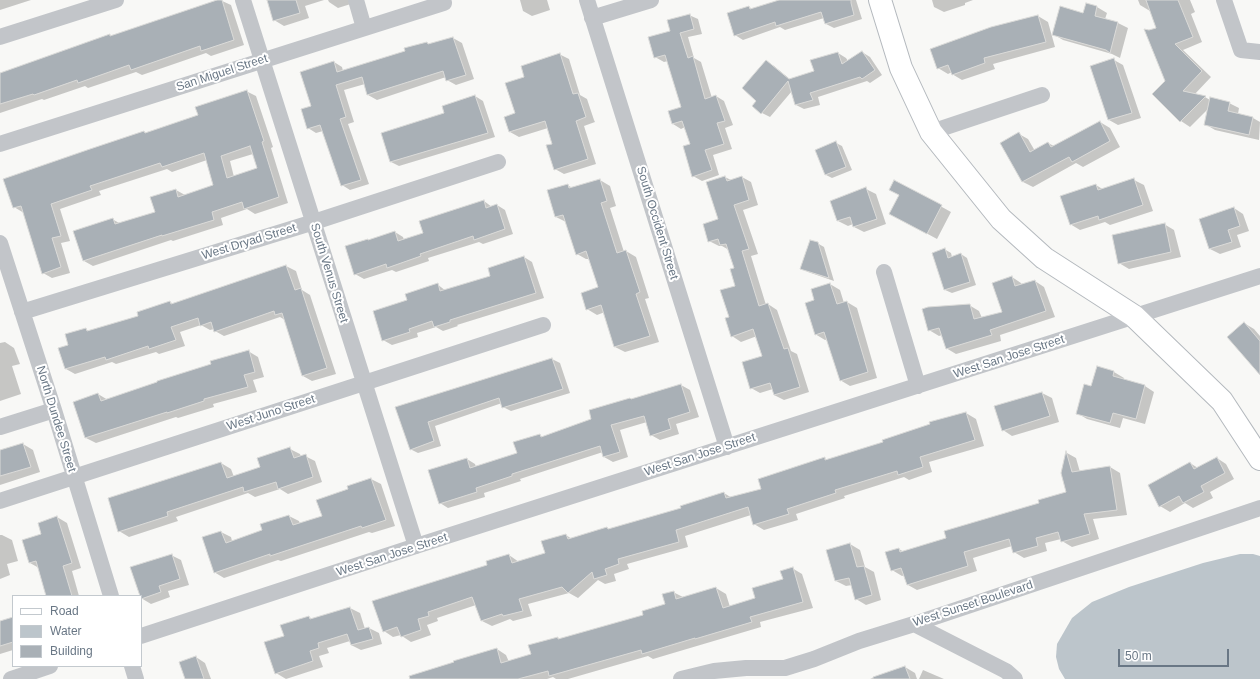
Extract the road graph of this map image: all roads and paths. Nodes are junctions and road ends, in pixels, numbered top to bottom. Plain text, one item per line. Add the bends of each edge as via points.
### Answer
1 (116, 0) edge
2 (243, 0) edge
3 (356, 0) edge
4 (587, 0) edge
5 (651, 0) edge
6 (880, 0) edge
7 (1224, 0) edge
8 (444, 3) dead end
9 (592, 18) junction
10 (364, 28) junction
11 (0, 37) edge
12 (1260, 52) edge
13 (262, 60) junction
14 (1042, 95) dead end
15 (931, 132) junction
16 (0, 144) edge
17 (498, 162) dead end
18 (314, 222) junction
19 (0, 243) edge
20 (884, 272) dead end
21 (1260, 276) edge
22 (22, 312) junction
23 (1134, 316) junction
24 (543, 325) dead end
25 (364, 383) junction
26 (918, 386) junction
27 (54, 410) junction
28 (0, 427) edge
29 (727, 447) junction
30 (1260, 459) edge
31 (74, 477) junction
32 (0, 501) edge
33 (1260, 508) edge
34 (416, 546) junction
35 (111, 595) edge
36 (914, 624) junction
37 (142, 636) edge
38 (47, 667) edge
39 (132, 667) edge
40 (780, 674) edge
41 (11, 679) edge
42 (136, 679) edge
43 (686, 679) edge
44 (1015, 679) edge

1 - 11 street
2 - 13 street, South Venus Street
3 - 10 street
4 - 9 street, South Occident Street
5 - 9 street
6 - 15 street via 901,68
7 - 12 street via 1241,50
8 - 10 street, San Miguel Street
9 - 29 street, South Occident Street
10 - 13 street, San Miguel Street
13 - 16 street, San Miguel Street
13 - 18 street, South Venus Street
14 - 15 street
15 - 23 street via 1001,219 1017,234 1044,258
17 - 18 street, West Dryad Street
18 - 22 street, West Dryad Street
18 - 25 street, South Venus Street
19 - 22 street, North Dundee Street
20 - 26 street
21 - 23 street, West San Jose Street
22 - 27 street, North Dundee Street
23 - 26 street, West San Jose Street
23 - 30 street via 1222,401
24 - 25 street, West Juno Street
25 - 31 street, West Juno Street
25 - 34 street, South Venus Street
26 - 29 street, West San Jose Street
27 - 28 street
27 - 31 street, North Dundee Street
29 - 34 street, West San Jose Street
31 - 32 street, West Juno Street
31 - 35 street, North Dundee Street
33 - 36 street, West Sunset Boulevard
34 - 37 street, West San Jose Street
36 - 40 street, West Sunset Boulevard via 859,641
36 - 44 street via 1006,671
38 - 41 street
39 - 42 street
40 - 43 street, West Sunset Boulevard via 746,668 714,671

